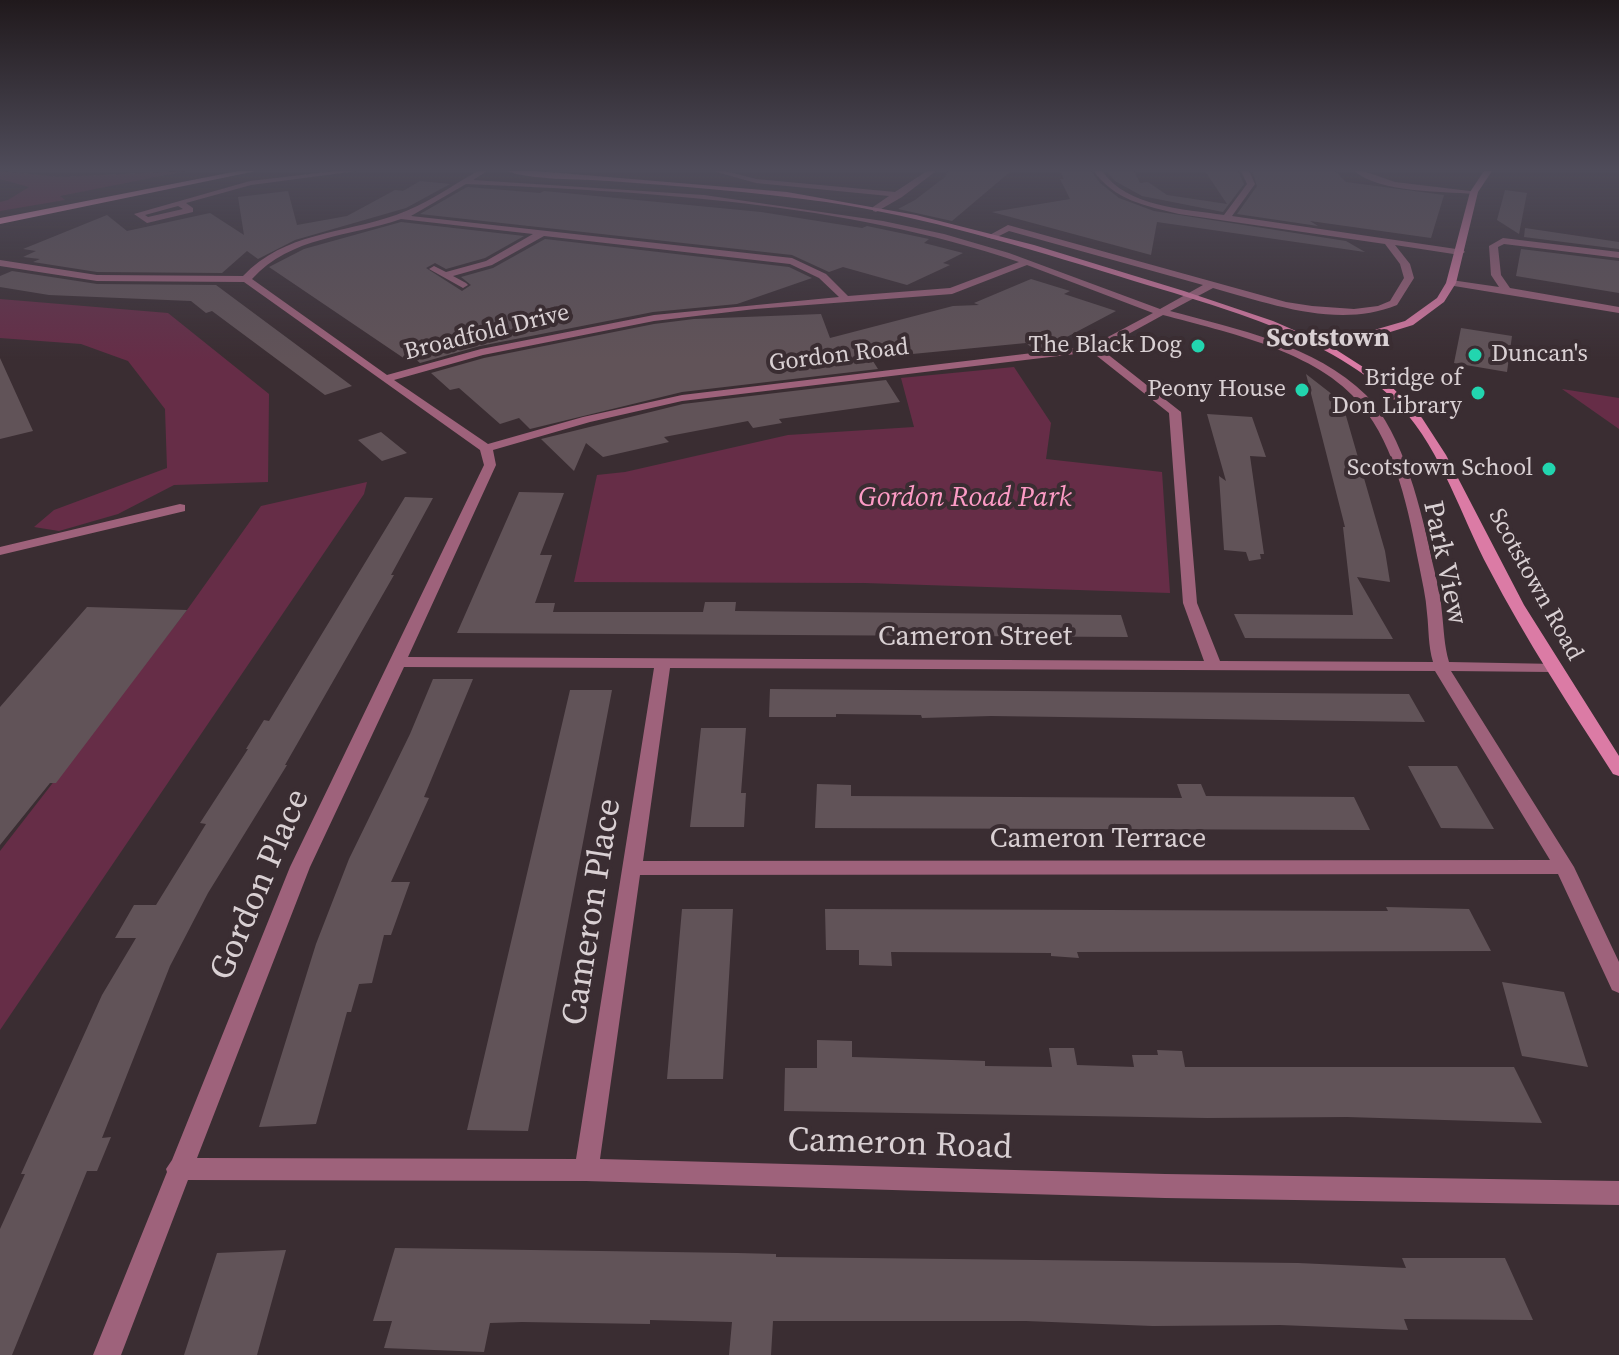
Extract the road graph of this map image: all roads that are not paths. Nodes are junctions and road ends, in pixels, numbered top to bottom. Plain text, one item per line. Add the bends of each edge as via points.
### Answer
1 (338, 234) edge
2 (540, 234) edge
3 (553, 234) edge
4 (931, 234) edge
5 (979, 234) edge
6 (996, 234) edge
7 (1030, 234) edge
8 (1332, 234) edge
9 (1464, 234) edge
10 (990, 237) junction
11 (1389, 243) junction
12 (1460, 252) junction
13 (1619, 255) edge
14 (1, 259) edge
15 (1027, 262) junction
16 (434, 269) dead end
17 (445, 275) junction
18 (246, 279) junction
19 (1451, 283) junction
20 (463, 285) dead end
21 (1211, 285) junction
22 (1506, 289) junction
23 (1190, 296) junction
24 (846, 300) junction
25 (1619, 310) edge
26 (1160, 312) junction
27 (1325, 348) junction
28 (1094, 349) junction
29 (385, 379) junction
30 (486, 448) junction
31 (180, 508) dead end
32 (0, 551) edge
33 (399, 662) junction
34 (1213, 663) junction
35 (663, 664) junction
36 (1442, 667) junction
37 (1551, 667) junction
38 (1619, 770) edge
39 (1564, 867) junction
40 (632, 868) junction
41 (1619, 984) edge
42 (178, 1169) junction
43 (586, 1170) junction
44 (1619, 1193) edge
45 (107, 1355) edge

1 - 18 street via 267,258
2 - 17 street via 489,263
3 - 24 street via 792,261 821,272
4 - 15 street, Park View
5 - 10 main road, Scotstown Road
6 - 10 street
7 - 21 street
8 - 11 street
9 - 12 main road
10 - 23 main road, Scotstown Road
11 - 12 street
11 - 21 street via 1409,278 1394,303 1385,307 1330,312
12 - 19 main road
13 - 22 street via 1503,241 1493,246 1496,275
14 - 18 street via 97,278
15 - 24 street, Broadfold Drive via 952,291
15 - 26 street, Park View
16 - 17 street
17 - 20 street
18 - 29 street, Broadfold Drive
19 - 22 street
19 - 27 main road via 1434,307 1409,323
21 - 23 street, Gordon Road
22 - 25 street
23 - 26 street, Gordon Road
23 - 27 main road, Scotstown Road
24 - 29 street, Broadfold Drive via 654,318 481,352
26 - 28 street, Gordon Road
26 - 36 street, Park View via 1264,343 1341,380 1364,400 1395,455 1430,592
27 - 37 main road, Scotstown Road via 1406,405 1442,460
28 - 30 street, Gordon Road via 682,398
28 - 34 street via 1175,412 1190,603
29 - 30 street
30 - 33 street, Gordon Place via 490,465
31 - 32 street
33 - 35 street, Cameron Street
33 - 42 street, Gordon Place via 300,867
34 - 35 street, Cameron Street
34 - 36 street, Cameron Street
35 - 40 street, Cameron Place
36 - 37 street, Cameron Street
36 - 39 street, Park View
37 - 38 main road, Scotstown Road
39 - 40 street, Cameron Terrace
39 - 41 street, Park View
40 - 43 street, Cameron Place
42 - 43 street, Cameron Road
42 - 45 street, Gordon Place
43 - 44 street, Cameron Road

